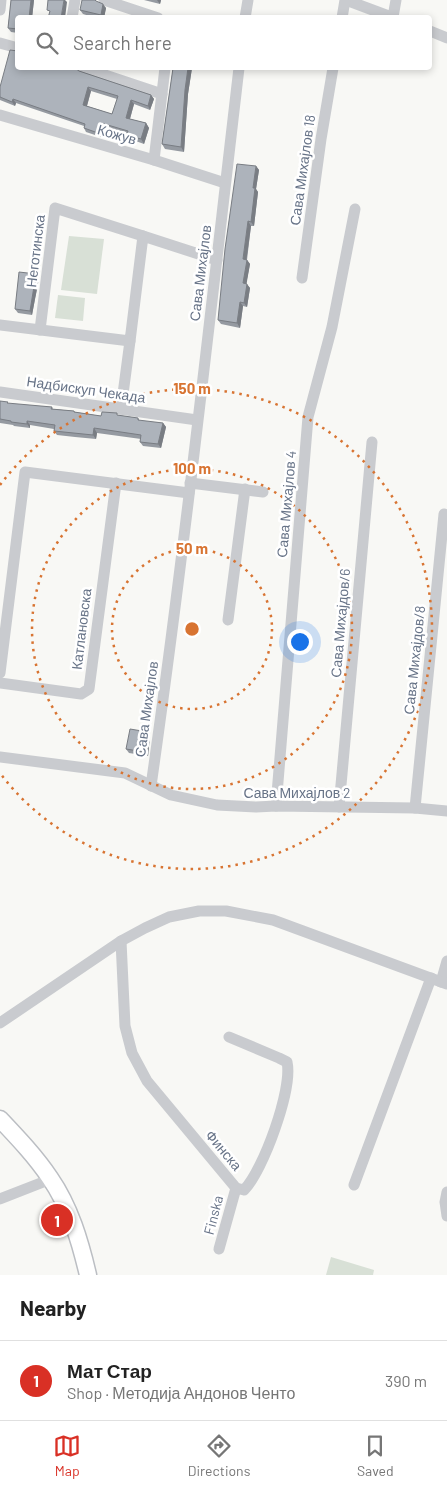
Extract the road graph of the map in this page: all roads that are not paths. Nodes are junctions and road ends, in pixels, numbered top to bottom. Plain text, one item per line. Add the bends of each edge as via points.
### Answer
1 (1, 0) edge
2 (75, 0) edge
3 (104, 0) edge
4 (248, 0) edge
5 (346, 0) edge
6 (396, 0) edge
7 (0, 10) edge
8 (72, 15) edge
9 (149, 15) edge
10 (246, 15) edge
11 (343, 15) edge
12 (387, 15) edge
13 (393, 15) edge
14 (432, 32) edge
15 (447, 38) edge
16 (0, 43) edge
17 (15, 47) edge
18 (90, 70) edge
19 (165, 70) edge
20 (239, 70) edge
21 (333, 70) edge
22 (162, 94) junction
23 (0, 115) edge
24 (154, 160) junction
25 (225, 183) junction
26 (355, 208) dead end
27 (143, 236) junction
28 (217, 260) junction
29 (302, 278) dead end
30 (0, 325) edge
31 (40, 330) junction
32 (130, 340) junction
33 (0, 392) edge
34 (121, 409) junction
35 (197, 420) junction
36 (372, 442) dead end
37 (116, 483) junction
38 (189, 488) junction
39 (245, 489) junction
40 (263, 492) dead end
41 (444, 514) dead end
42 (228, 620) dead end
43 (0, 673) edge
44 (0, 683) edge
45 (0, 757) edge
46 (151, 786) junction
47 (276, 806) junction
48 (339, 807) junction
49 (415, 808) junction
50 (447, 811) edge
51 (122, 941) junction
52 (447, 962) edge
53 (440, 982) edge
54 (0, 1023) edge
55 (229, 1037) dead end
56 (0, 1119) edge
57 (51, 1179) junction
58 (354, 1185) dead end
59 (236, 1188) junction
60 (447, 1192) edge
61 (0, 1199) edge
62 (447, 1216) edge
63 (219, 1250) dead end
64 (88, 1275) edge

1 - 7 street
2 - 8 street
3 - 9 street
4 - 10 street
5 - 11 street
5 - 12 street
6 - 13 street
14 - 15 street
16 - 17 street
18 - 22 street
19 - 22 street
20 - 25 street, Сава Михајлов
21 - 29 street, Сава Михајлов 18
22 - 24 street
23 - 24 street, Кожув
24 - 25 street, Кожув
25 - 28 street, Сава Михајлов
26 - 47 street, Сава Михајлов 4 via 332,327 308,417
27 - 28 street, Неготинска
27 - 31 street, Неготинска via 55,208
27 - 32 street
28 - 35 street, Сава Михајлов
30 - 31 street
31 - 32 street
32 - 34 street
33 - 34 street, Надбискуп Чекада
34 - 35 street, Надбискуп Чекада
35 - 38 street, Сава Михајлов
36 - 48 street, Сава Михајдов/6
37 - 38 street
37 - 43 street via 25,472
37 - 44 street, Катлановска via 89,689 81,694
38 - 39 street
38 - 46 street, Сава Михајлов
39 - 40 street
39 - 42 street
41 - 49 street, Сава Михајдов/8
45 - 46 street, Сава Михајлов via 125,773
46 - 47 street, Сава Михајлов 2 via 172,795 217,805
47 - 48 street, Сава Михајлов 2
48 - 49 street, Сава Михајлов 2
49 - 50 street, Сава Михајлов 2
51 - 53 street via 169,917 226,910 274,920
51 - 54 street
51 - 59 street, Финска via 125,1026 132,1053 147,1081
52 - 53 street
53 - 58 street
55 - 59 street, Финска via 287,1062 288,1069 284,1104 259,1166 244,1190
56 - 57 main road
57 - 61 street
57 - 64 main road via 78,1234
59 - 63 street, Finska
60 - 62 street

